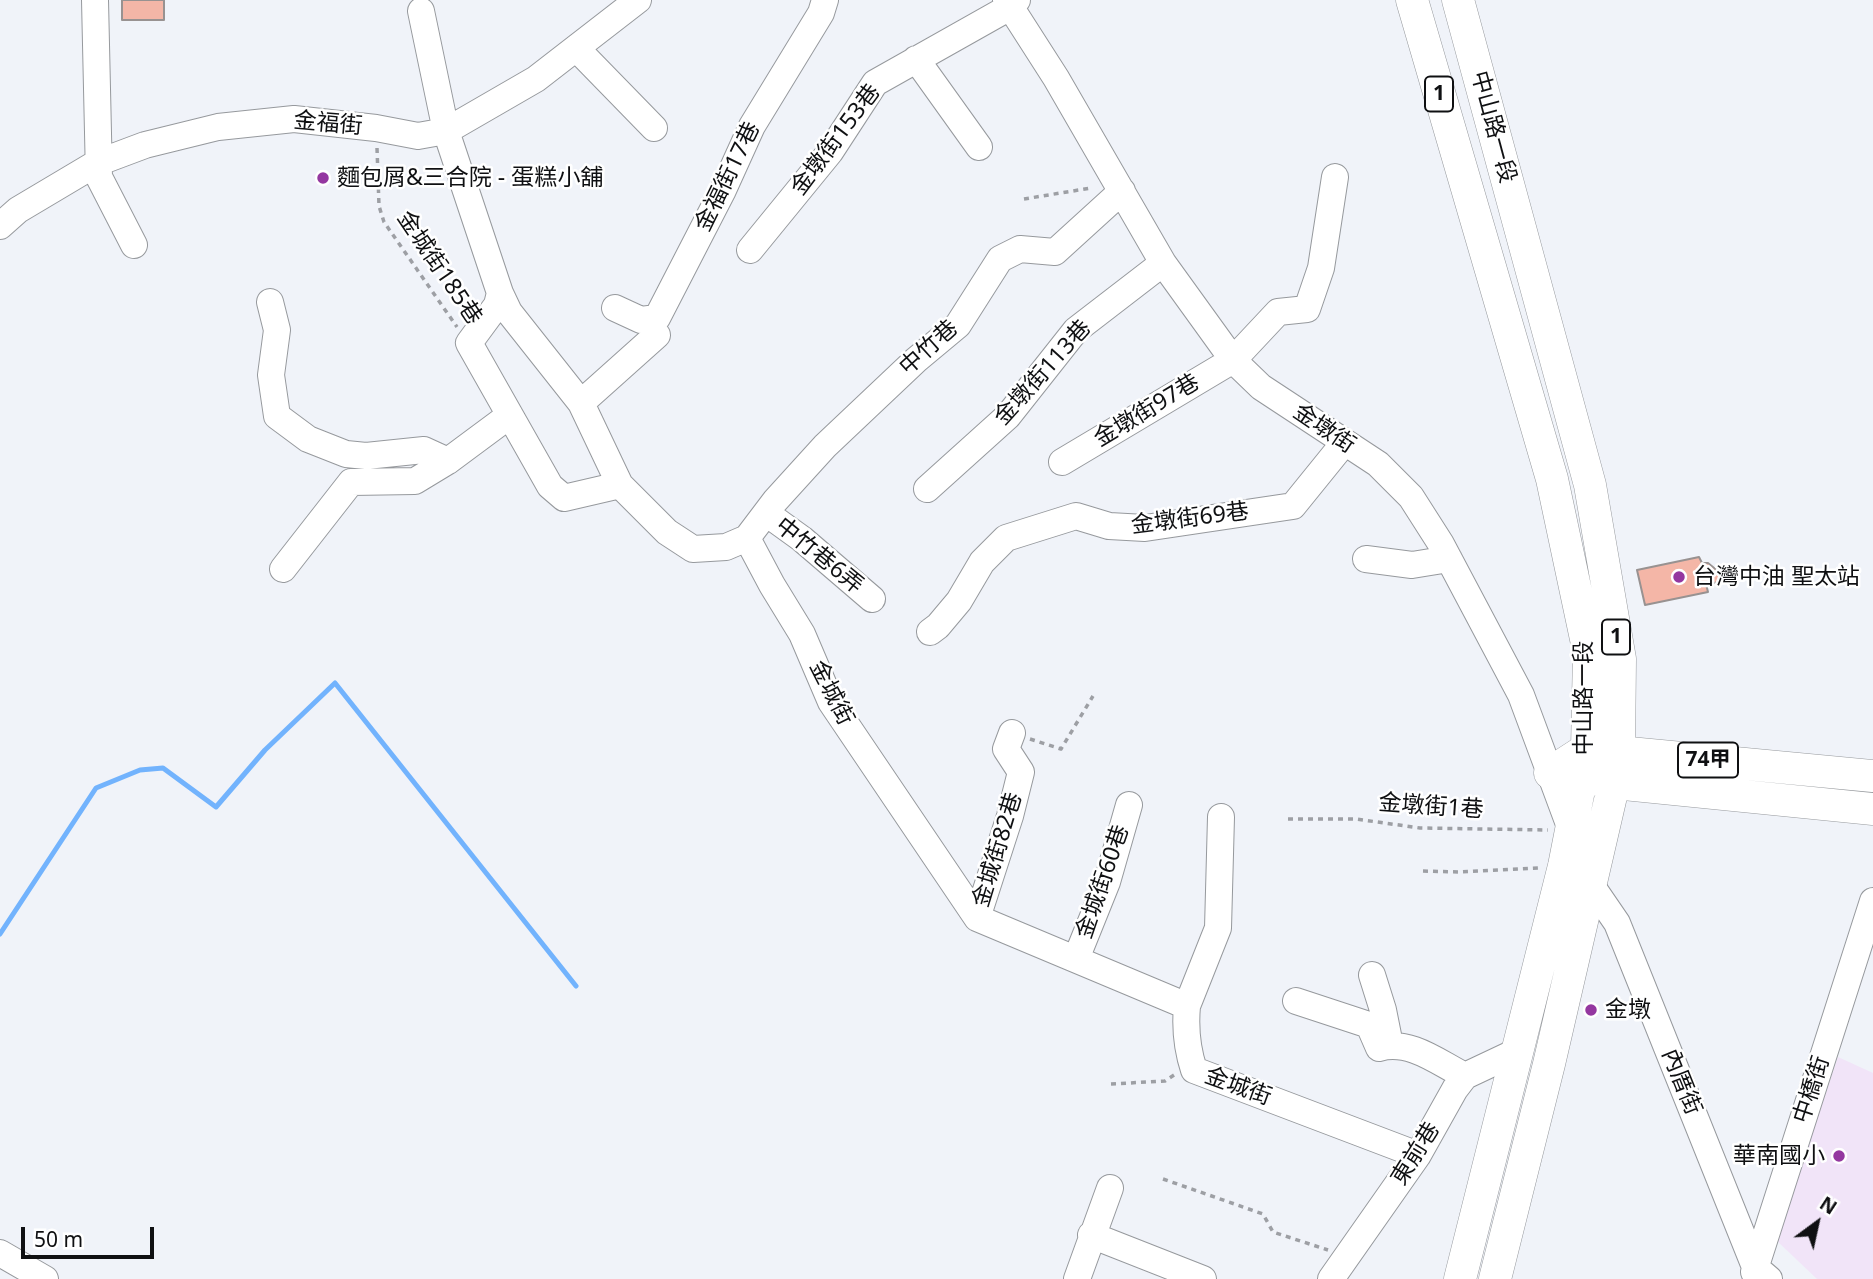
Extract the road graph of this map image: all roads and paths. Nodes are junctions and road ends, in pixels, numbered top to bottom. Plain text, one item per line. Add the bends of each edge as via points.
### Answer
1 (95, 0) edge
2 (825, 0) edge
3 (1412, 0) edge
4 (1458, 0) edge
5 (1011, 2) edge
6 (624, 3) edge
7 (421, 11) dead end
8 (576, 48) junction
9 (916, 59) junction
10 (376, 128) junction
11 (653, 128) dead end
12 (446, 131) junction
13 (979, 146) dead end
14 (97, 163) junction
15 (1335, 177) dead end
16 (1119, 186) junction
17 (1024, 199) dead end
18 (0, 226) edge
19 (134, 245) dead end
20 (750, 250) dead end
21 (1163, 262) junction
22 (500, 293) junction
23 (270, 302) dead end
24 (615, 308) dead end
25 (657, 335) dead end
26 (469, 343) junction
27 (1233, 360) junction
28 (581, 403) junction
29 (510, 415) junction
30 (1344, 443) junction
31 (448, 461) junction
32 (1062, 462) dead end
33 (620, 485) junction
34 (927, 489) dead end
35 (766, 513) junction
36 (747, 538) junction
37 (1366, 559) dead end
38 (1449, 559) junction
39 (283, 569) dead end
40 (872, 599) dead end
41 (930, 632) dead end
42 (1093, 695) dead end
43 (1012, 733) joint
44 (1619, 752) junction
45 (1584, 763) junction
46 (1550, 773) junction
47 (1873, 776) edge
48 (1614, 783) junction
49 (1129, 805) dead end
50 (1873, 809) edge
51 (1221, 817) dead end
52 (1288, 819) dead end
53 (1571, 830) junction
54 (1564, 866) junction
55 (1423, 872) dead end
56 (1591, 885) junction
57 (1873, 901) edge
58 (977, 918) junction
59 (1076, 959) junction
60 (1372, 975) dead end
61 (1296, 1001) dead end
62 (1187, 1006) junction
63 (1390, 1045) junction
64 (1518, 1051) junction
65 (1192, 1064) junction
66 (1465, 1076) junction
67 (1111, 1084) dead end
68 (1418, 1154) junction
69 (1163, 1179) dead end
70 (1110, 1188) dead end
71 (1091, 1235) junction
72 (0, 1253) edge
73 (1347, 1255) junction
74 (1759, 1275) edge
75 (45, 1279) edge
76 (1077, 1279) edge
77 (1203, 1279) edge
78 (1331, 1279) edge
79 (1460, 1279) edge
80 (1495, 1279) edge

1 - 14 street
2 - 24 street, 金福街17巷 via 752,126 657,318 641,320
3 - 45 main road, 中山路一段 / 1 via 1552,479 1589,653
4 - 44 main road, 中山路一段 / 1 via 1590,485 1620,659
5 - 9 street, 金墩街153巷
5 - 16 street, 金墩街
6 - 8 street, 金福街
7 - 12 street
8 - 11 street
8 - 12 street, 金福街 via 536,79
9 - 13 street
9 - 20 street, 金墩街153巷 via 875,83 830,152
10 - 12 street, 金福街 via 418,136
10 - 14 street, 金福街 via 293,119 218,127 145,145
10 - 26 path, 金城街185巷 via 379,206 384,222
12 - 22 street
14 - 18 street, 金福街 via 18,210
14 - 19 street via 99,177
15 - 27 street, 金墩街97巷 via 1321,268 1307,309 1278,312
16 - 17 path
16 - 21 street, 金墩街
16 - 35 street, 中竹巷 via 1055,252 1020,249 1000,259 958,324 825,446
21 - 27 street, 金墩街
21 - 34 street, 金墩街113巷 via 1076,330 1008,416
22 - 26 street via 497,305
22 - 28 street via 509,312
23 - 31 street via 277,330 271,375 277,416 308,439 346,454 424,450
25 - 28 street
26 - 29 street
27 - 30 street, 金墩街 via 1261,387
27 - 32 street, 金墩街97巷
28 - 33 street
29 - 31 street
29 - 33 street via 550,486 564,498
30 - 38 street, 金墩街 via 1378,464 1411,497
30 - 41 street, 金墩街69巷 via 1293,506 1145,528 1109,526 1076,516 1006,538 982,562 959,601
31 - 39 street via 415,481 351,482
33 - 36 street via 667,532 693,549 726,547
35 - 36 street, 中竹巷
35 - 40 street, 中竹巷6弄
36 - 58 street, 金城街 via 802,634 831,702
37 - 38 street via 1412,565
38 - 46 street, 金墩街 via 1521,695
42 - 43 path via 1061,748
43 - 58 street, 金城街82巷 via 1006,750 1021,772
44 - 45 main road, 74甲
44 - 47 main road, 74甲
44 - 48 main road, 中山路一段 / 1
45 - 46 main road
45 - 48 main road, 74甲
45 - 53 main road, 中山路一段 / 1
46 - 53 street, 金墩街
48 - 50 main road, 74甲
48 - 56 main road, 中山路一段 / 1
49 - 59 street, 金城街60巷 via 1107,882
51 - 62 street via 1217,929
52 - 53 path, 金墩街1巷 via 1356,819 1419,828
53 - 54 main road, 中山路一段 / 1
53 - 56 street, 金墩街
54 - 55 path
54 - 64 main road, 中山路一段 / 1
56 - 74 street, 內厝街 via 1617,923
56 - 80 main road, 中山路一段 / 1
57 - 74 street, 中橋街
58 - 59 street
59 - 62 street
60 - 63 street
61 - 63 street via 1369,1025 1380,1048
62 - 65 street, 金城街
63 - 66 street via 1409,1047
64 - 66 street
64 - 79 main road, 中山路一段 / 1
65 - 67 path via 1165,1081
65 - 68 street, 金城街 via 1194,1070
66 - 68 street, 東前巷
68 - 73 street, 東前巷
69 - 73 path via 1263,1214 1273,1232
70 - 71 street
71 - 76 street
71 - 77 street
72 - 75 street
73 - 78 street, 東前巷

